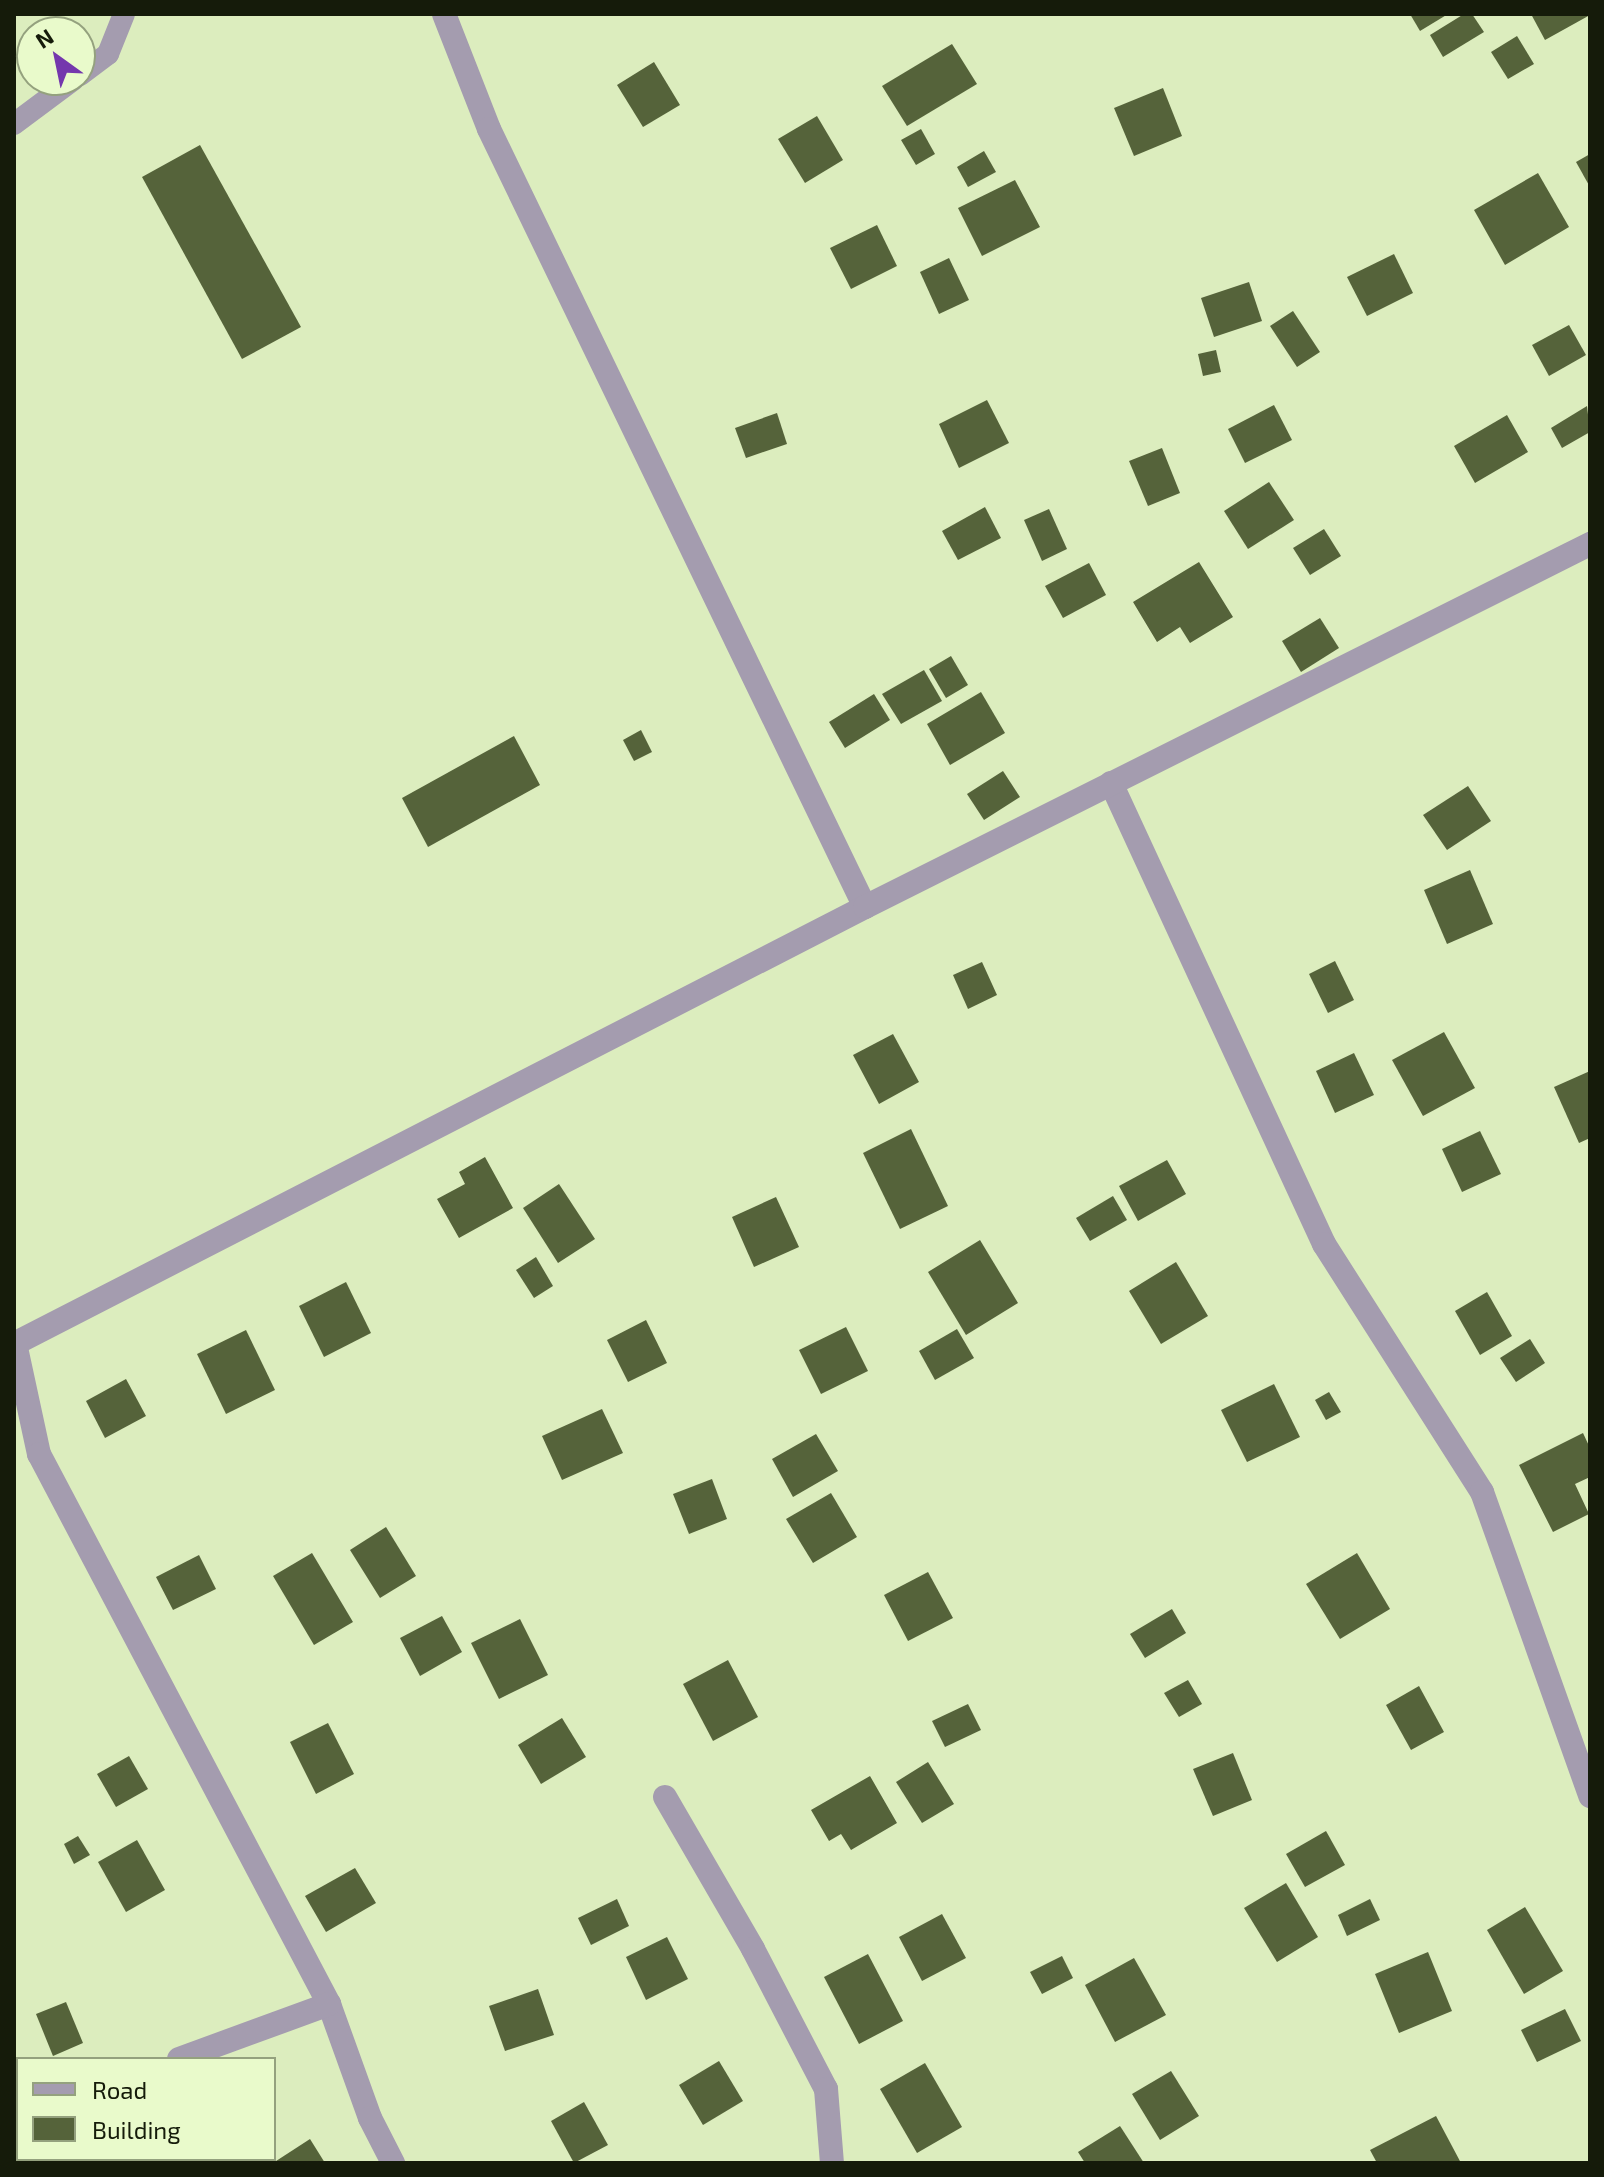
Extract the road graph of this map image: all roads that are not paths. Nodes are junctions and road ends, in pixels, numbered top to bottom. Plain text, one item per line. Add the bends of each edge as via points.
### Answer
1 (124, 14) edge
2 (444, 14) edge
3 (96, 63) edge
4 (52, 96) edge
5 (14, 124) edge
6 (1590, 544) edge
7 (1111, 783) junction
8 (865, 907) junction
9 (15, 1343) edge
10 (1590, 1796) edge
11 (665, 1797) dead end
12 (329, 2004) junction
13 (184, 2057) edge
14 (393, 2163) edge
15 (832, 2163) edge

1 - 3 lane via 108,54
2 - 8 street via 495,143
4 - 5 lane
6 - 7 street
7 - 8 street
7 - 10 street via 1324,1244 1482,1492
8 - 9 street
9 - 12 street via 39,1454
11 - 15 street via 826,2089
12 - 13 street
12 - 14 street via 370,2118

